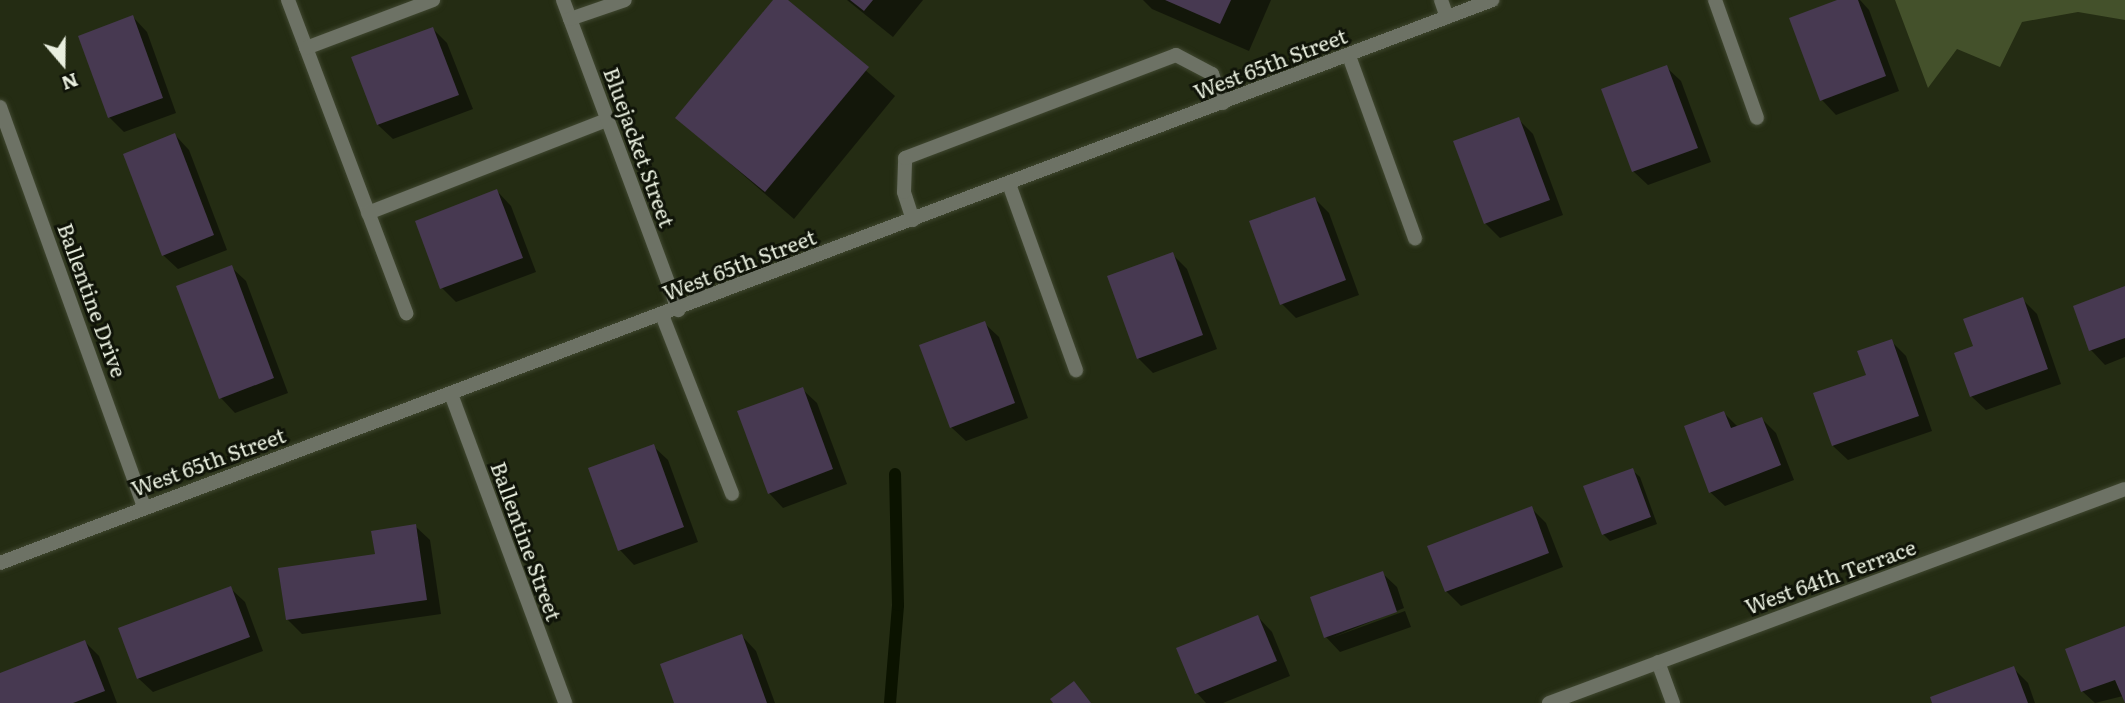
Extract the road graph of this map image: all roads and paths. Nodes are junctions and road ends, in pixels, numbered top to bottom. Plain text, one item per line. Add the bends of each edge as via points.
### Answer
1 (288, 0) edge
2 (433, 0) edge
3 (563, 0) edge
4 (625, 0) edge
5 (1441, 0) edge
6 (1492, 0) edge
7 (1714, 0) edge
8 (1447, 17) junction
9 (570, 19) junction
10 (306, 48) junction
11 (1349, 55) junction
12 (1223, 103) junction
13 (0, 107) edge
14 (1757, 118) dead end
15 (607, 120) junction
16 (1009, 184) junction
17 (368, 213) junction
18 (913, 220) junction
19 (1415, 238) dead end
20 (678, 310) junction
21 (406, 313) dead end
22 (662, 315) junction
23 (1076, 370) dead end
24 (451, 394) junction
25 (2125, 489) edge
26 (732, 494) dead end
27 (144, 507) junction
28 (0, 563) edge
29 (1658, 663) junction
30 (565, 703) edge
31 (1549, 703) edge
32 (1673, 703) edge

1 - 10 street
2 - 10 street
3 - 9 street, Bluejacket Street
4 - 9 street
5 - 8 street
6 - 8 street, West 65th Street
7 - 14 street
8 - 11 street, West 65th Street
9 - 15 street, Bluejacket Street
10 - 17 street
11 - 12 street, West 65th Street
11 - 19 street
12 - 16 street, West 65th Street
12 - 18 street via 1212,74 1176,55 905,158 904,192
13 - 27 street, Ballentine Drive
15 - 17 street
15 - 20 street, Bluejacket Street
16 - 18 street, West 65th Street
16 - 23 street
17 - 21 street
18 - 20 street, West 65th Street
20 - 22 street, West 65th Street
22 - 24 street, West 65th Street
22 - 26 street
24 - 27 street, West 65th Street
24 - 30 street, Ballentine Street
25 - 29 street, West 64th Terrace
27 - 28 street, West 65th Street
29 - 31 street, West 64th Terrace
29 - 32 street

